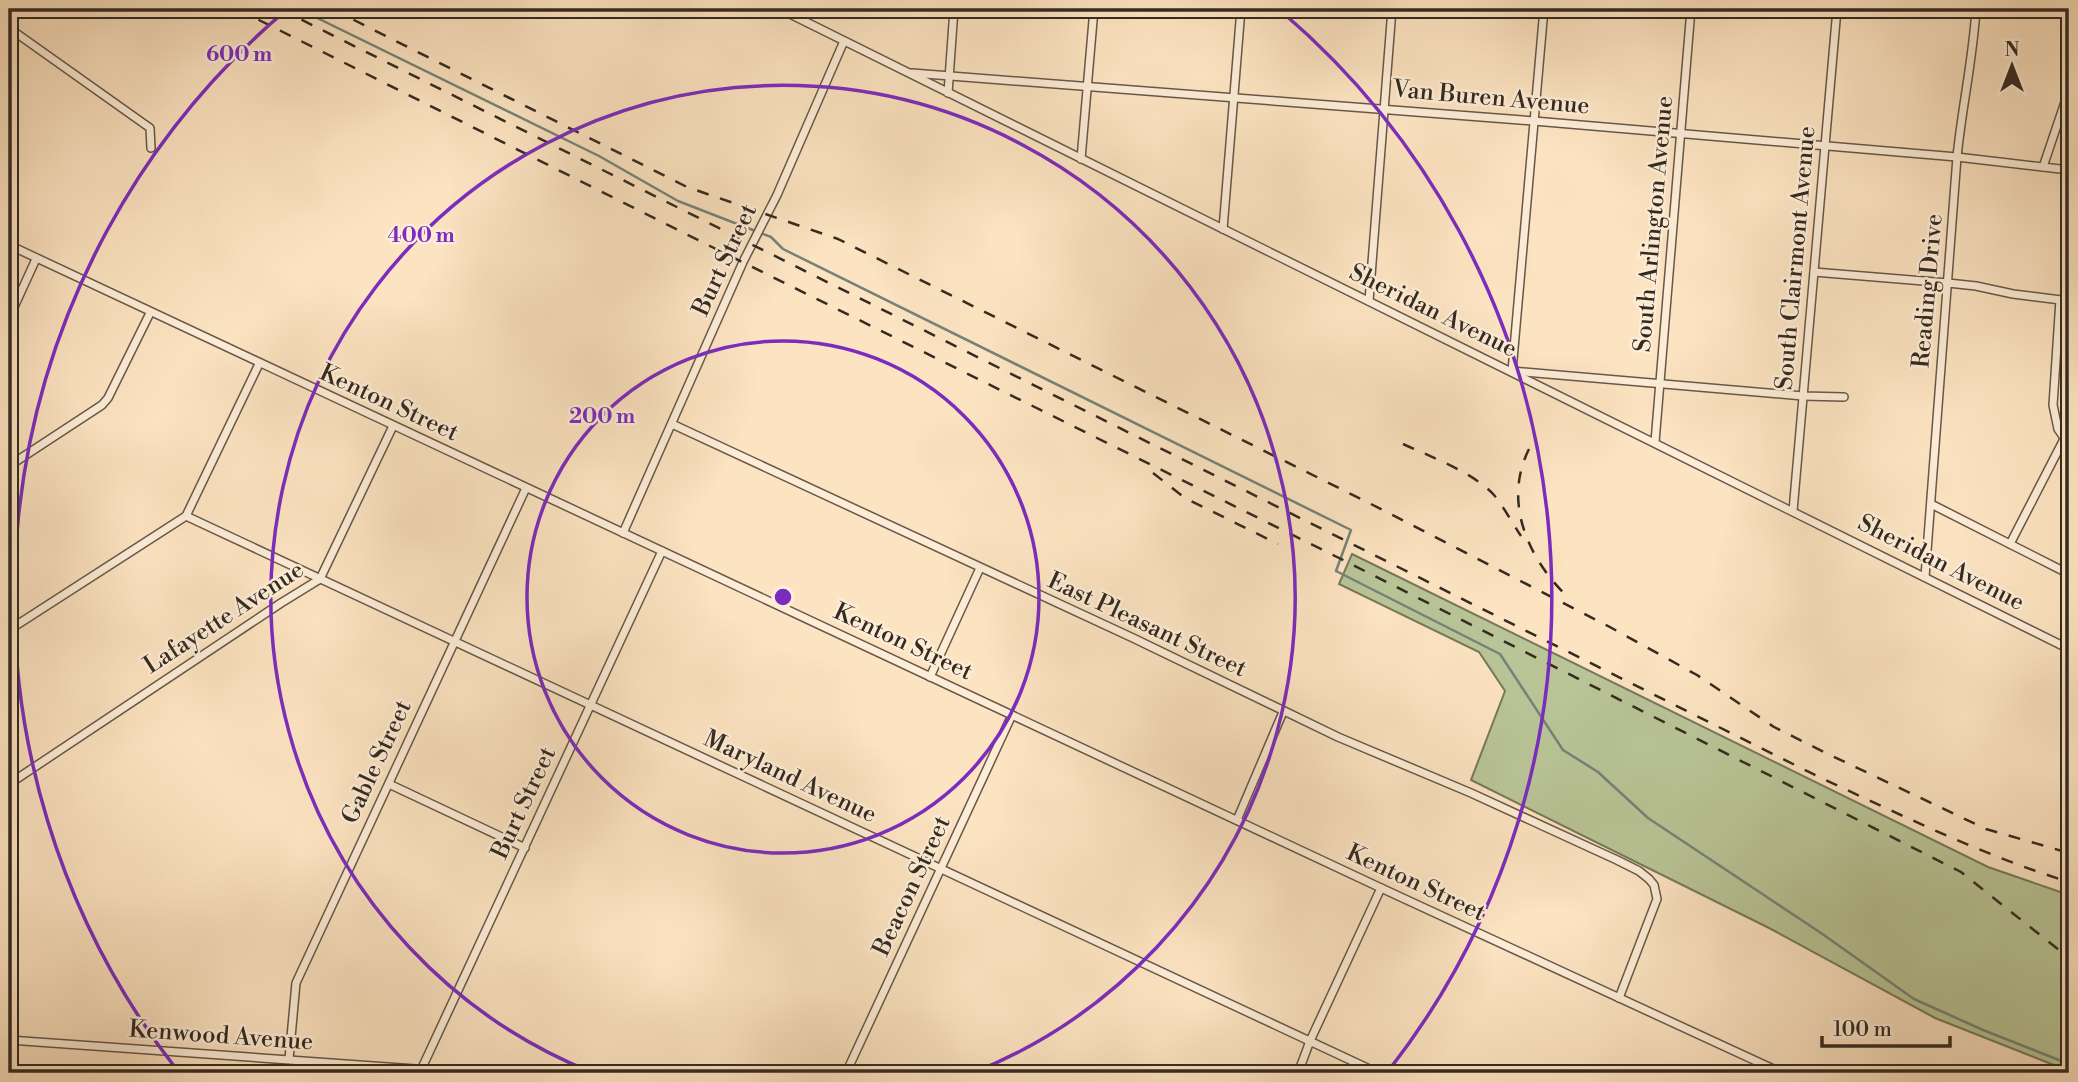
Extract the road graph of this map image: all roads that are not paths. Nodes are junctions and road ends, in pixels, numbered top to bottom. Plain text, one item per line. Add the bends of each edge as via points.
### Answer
1 (780, 9) edge
2 (954, 9) edge
3 (1094, 9) edge
4 (1241, 9) edge
5 (1392, 9) edge
6 (1544, 9) edge
7 (1691, 9) edge
8 (1837, 9) edge
9 (1976, 9) edge
10 (9, 28) edge
11 (844, 41) junction
12 (908, 73) junction
13 (949, 75) junction
14 (1087, 85) junction
15 (2069, 90) edge
16 (948, 93) junction
17 (1234, 96) junction
18 (1384, 108) junction
19 (1534, 121) junction
20 (1681, 133) junction
21 (1825, 145) junction
22 (151, 148) dead end
23 (1957, 157) junction
24 (1081, 159) junction
25 (2043, 167) junction
26 (2069, 170) edge
27 (1223, 229) junction
28 (9, 245) edge
29 (36, 259) junction
30 (1814, 272) junction
31 (1948, 283) junction
32 (2060, 300) junction
33 (1369, 301) junction
34 (2069, 301) edge
35 (150, 313) junction
36 (9, 318) edge
37 (260, 364) junction
38 (1512, 371) junction
39 (1660, 384) junction
40 (1803, 396) junction
41 (1844, 397) dead end
42 (672, 424) junction
43 (393, 426) junction
44 (1656, 442) junction
45 (2067, 442) edge
46 (9, 466) edge
47 (526, 488) junction
48 (1931, 504) junction
49 (1793, 511) junction
50 (186, 516) junction
51 (624, 533) junction
52 (2010, 544) junction
53 (662, 551) junction
54 (980, 568) junction
55 (2069, 574) edge
56 (1925, 577) junction
57 (320, 579) junction
58 (9, 630) edge
59 (453, 642) junction
60 (2069, 649) edge
61 (930, 677) junction
62 (590, 705) junction
63 (1283, 712) junction
64 (1012, 715) junction
65 (9, 784) edge
66 (388, 784) junction
67 (1237, 820) junction
68 (525, 848) junction
69 (941, 869) junction
70 (1381, 888) junction
71 (1619, 998) junction
72 (9, 1040) edge
73 (1310, 1041) junction
74 (289, 1059) junction
75 (421, 1070) junction
76 (472, 1073) edge
77 (846, 1073) edge
78 (1298, 1073) edge
79 (1378, 1073) edge
80 (1782, 1073) edge

1 - 11 street, Sheridan Avenue
2 - 13 street
3 - 14 street
4 - 17 street
5 - 18 street
6 - 19 street
7 - 20 street, South Arlington Avenue
8 - 21 street, South Clairmont Avenue
9 - 23 street, Reading Drive
10 - 22 street via 150,128
11 - 12 street, Sheridan Avenue
11 - 42 street, Burt Street
12 - 13 street, Van Buren Avenue
12 - 16 street, Sheridan Avenue
13 - 14 street, Van Buren Avenue
13 - 16 street
14 - 17 street, Van Buren Avenue
14 - 24 street
15 - 25 street
16 - 24 street, Sheridan Avenue
17 - 18 street, Van Buren Avenue
17 - 27 street
18 - 19 street, Van Buren Avenue
18 - 33 street
19 - 20 street, Van Buren Avenue
19 - 38 street
20 - 21 street, Van Buren Avenue
20 - 39 street, South Arlington Avenue
21 - 23 street, Van Buren Avenue
21 - 30 street, South Clairmont Avenue
23 - 25 street, Van Buren Avenue
23 - 31 street, Reading Drive
24 - 27 street, Sheridan Avenue
25 - 26 street, Van Buren Avenue
27 - 33 street, Sheridan Avenue
28 - 29 street, Kenton Street
29 - 35 street, Kenton Street
29 - 36 street
30 - 31 street
30 - 40 street, South Clairmont Avenue
31 - 32 street
31 - 48 street, Reading Drive
32 - 34 street
32 - 45 street via 2053,405 2056,423
33 - 38 street, Sheridan Avenue
35 - 37 street, Kenton Street
35 - 46 street via 102,405
37 - 43 street, Kenton Street
37 - 50 street
38 - 39 street
38 - 44 street, Sheridan Avenue
39 - 40 street
39 - 44 street, South Arlington Avenue
40 - 41 street
40 - 49 street, South Clairmont Avenue
42 - 51 street, Burt Street
42 - 54 street, East Pleasant Street
43 - 47 street, Kenton Street
43 - 57 street, Lafayette Avenue
44 - 49 street, Sheridan Avenue
45 - 52 street
47 - 51 street, Kenton Street
47 - 59 street, Gable Street
48 - 52 street
48 - 56 street, Reading Drive
49 - 56 street, Sheridan Avenue
50 - 57 street, Maryland Avenue
50 - 58 street
51 - 53 street, Kenton Street
52 - 55 street
53 - 61 street, Kenton Street
53 - 62 street, Burt Street
54 - 61 street
54 - 63 street, East Pleasant Street
56 - 60 street, Sheridan Avenue
57 - 59 street, Maryland Avenue
57 - 65 street, Lafayette Avenue
59 - 62 street, Maryland Avenue
59 - 66 street, Gable Street
61 - 64 street, Kenton Street
62 - 68 street, Burt Street
62 - 69 street, Maryland Avenue
63 - 67 street
63 - 71 street, East Pleasant Street via 1546,826 1649,879 1656,891 1654,909
64 - 67 street, Kenton Street
64 - 69 street, Beacon Street
66 - 68 street
66 - 74 street, Gable Street via 296,983
67 - 70 street, Kenton Street
68 - 75 street, Burt Street
69 - 73 street, Maryland Avenue
69 - 77 street, Beacon Street
70 - 71 street, Kenton Street
70 - 73 street
71 - 80 street, Kenton Street
72 - 74 street, Kenwood Avenue
73 - 78 street
73 - 79 street, Maryland Avenue
74 - 75 street, Kenwood Avenue
75 - 76 street, Kenwood Avenue

